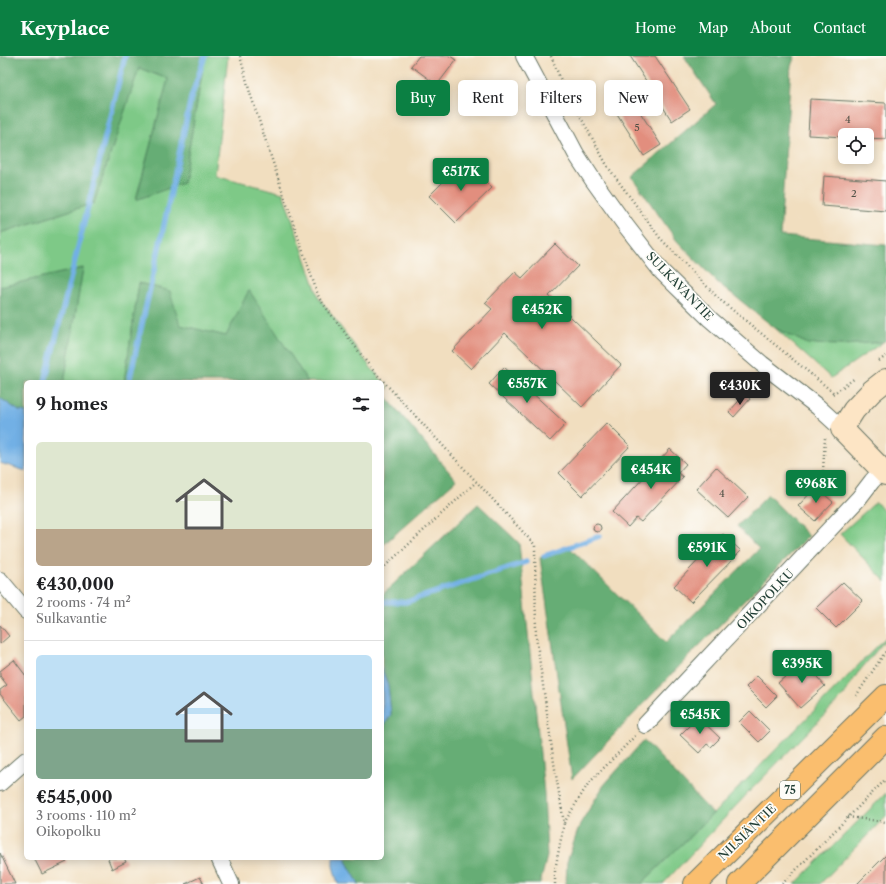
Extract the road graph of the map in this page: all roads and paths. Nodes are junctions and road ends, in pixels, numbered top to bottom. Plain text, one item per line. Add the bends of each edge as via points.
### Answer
1 (240, 56) edge
2 (524, 56) edge
3 (551, 56) edge
4 (382, 380) edge
5 (886, 380) edge
6 (384, 382) edge
7 (834, 393) dead end
8 (833, 433) junction
9 (823, 471) dead end
10 (884, 472) edge
11 (476, 482) junction
12 (384, 567) edge
13 (0, 580) edge
14 (24, 609) edge
15 (886, 696) edge
16 (645, 725) joint
17 (886, 736) edge
18 (24, 762) edge
19 (886, 779) edge
20 (0, 783) edge
21 (847, 817) junction
22 (886, 822) edge
23 (564, 823) junction
24 (219, 860) edge
25 (231, 884) edge
26 (555, 884) edge
27 (695, 884) edge
28 (739, 884) edge
29 (782, 884) edge

1 - 4 path via 319,298
2 - 8 street, SULKAVANTIE via 576,154 661,271 710,319 762,364 818,407
3 - 7 path via 562,83 608,167 660,238 718,298
5 - 8 street via 872,391
6 - 11 path
8 - 9 path
8 - 10 street, SULKAVANTIE
10 - 16 street, OIKOPOLKU via 872,481 859,498
11 - 12 path
11 - 23 path via 535,545 536,636
13 - 14 street
15 - 27 main road, NILSIÄNTIE / 75
16 - 23 path via 588,784
17 - 28 main road, 75
18 - 20 street
19 - 21 path
21 - 22 path
21 - 29 path
23 - 26 path via 555,870
24 - 25 street

